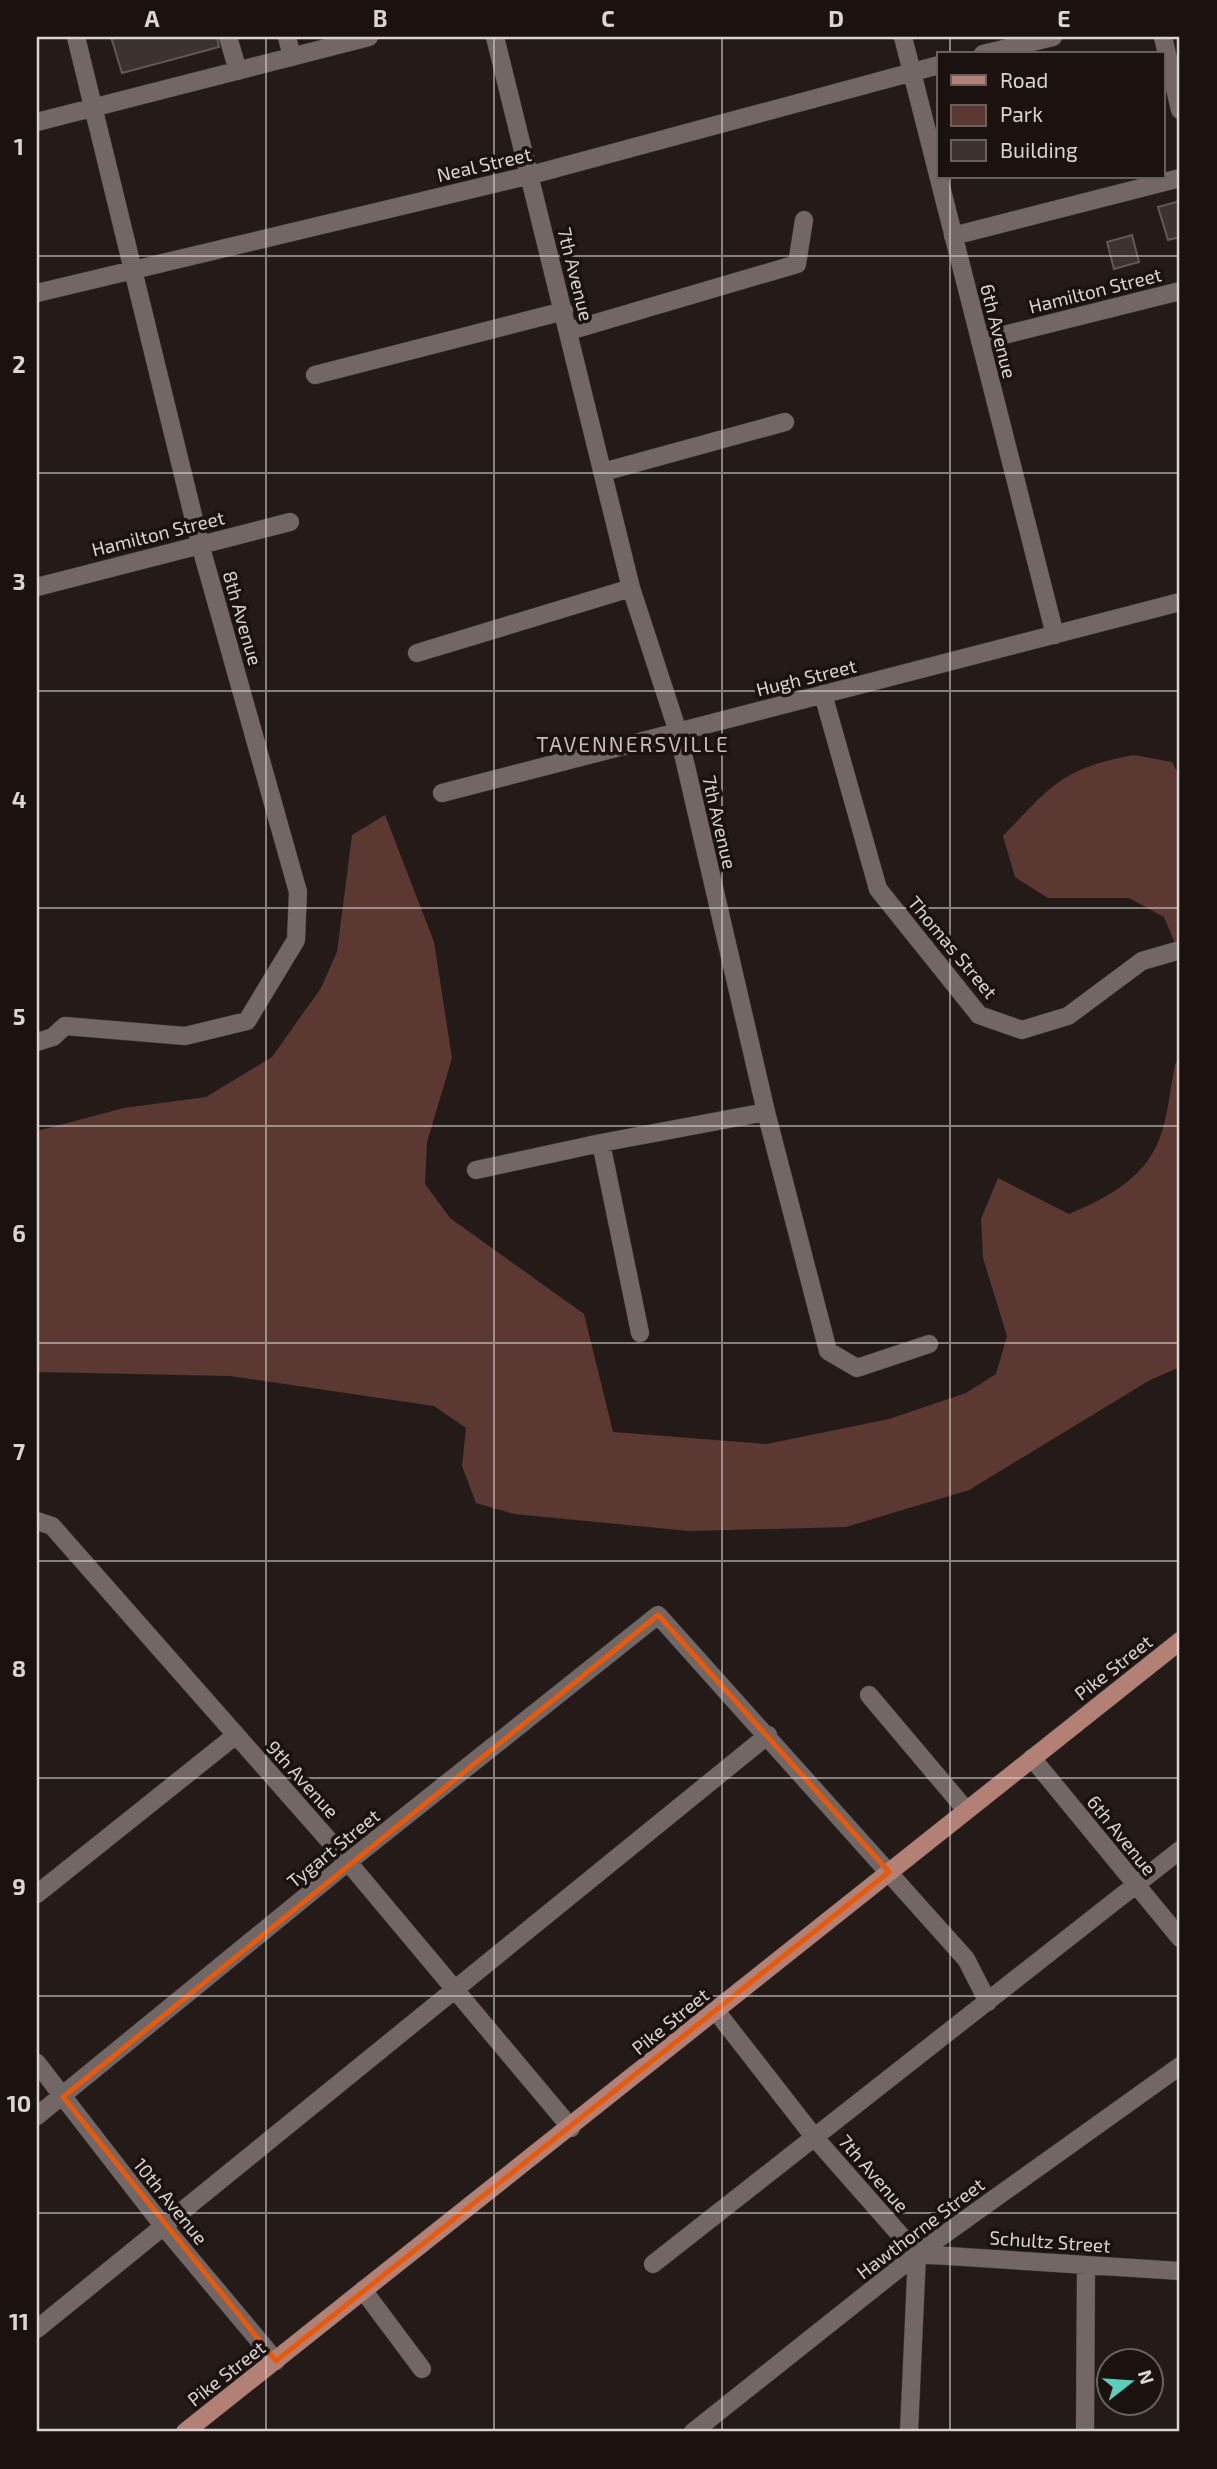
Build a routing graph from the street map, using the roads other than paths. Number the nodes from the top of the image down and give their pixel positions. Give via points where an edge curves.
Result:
1 (76, 37) edge
2 (228, 37) edge
3 (287, 37) edge
4 (369, 37) edge
5 (495, 37) edge
6 (903, 37) edge
7 (1053, 37) edge
8 (1163, 37) edge
9 (341, 40) edge
10 (991, 52) edge
11 (292, 57) junction
12 (937, 66) edge
13 (238, 71) junction
14 (912, 72) junction
15 (93, 107) junction
16 (1180, 110) edge
17 (37, 122) edge
18 (937, 172) edge
19 (531, 175) junction
20 (938, 178) edge
21 (1180, 178) edge
22 (804, 220) dead end
23 (953, 236) junction
24 (132, 269) junction
25 (1180, 291) edge
26 (37, 293) edge
27 (564, 311) junction
28 (569, 331) junction
29 (980, 341) junction
30 (315, 375) dead end
31 (785, 422) dead end
32 (603, 472) junction
33 (290, 522) dead end
34 (200, 544) junction
35 (37, 587) edge
36 (631, 588) junction
37 (1180, 602) edge
38 (1055, 635) junction
39 (417, 653) dead end
40 (824, 694) junction
41 (678, 732) junction
42 (442, 793) dead end
43 (1180, 950) edge
44 (37, 1042) edge
45 (766, 1112) junction
46 (601, 1143) junction
47 (477, 1170) dead end
48 (640, 1333) dead end
49 (929, 1344) dead end
50 (44, 1524) edge
51 (1180, 1641) edge
52 (869, 1695) dead end
53 (236, 1735) junction
54 (768, 1735) junction
55 (1032, 1758) junction
56 (966, 1810) junction
57 (1180, 1850) edge
58 (348, 1862) junction
59 (889, 1872) junction
60 (1136, 1884) junction
61 (37, 1894) edge
62 (1180, 1938) edge
63 (452, 1989) junction
64 (988, 2002) junction
65 (716, 2011) junction
66 (37, 2063) edge
67 (1180, 2067) edge
68 (63, 2097) junction
69 (37, 2116) edge
70 (571, 2128) junction
71 (815, 2138) junction
72 (164, 2227) junction
73 (917, 2254) junction
74 (653, 2264) dead end
75 (1086, 2265) junction
76 (1180, 2271) edge
77 (363, 2290) junction
78 (37, 2329) edge
79 (276, 2361) junction
80 (422, 2369) dead end
81 (184, 2432) edge
82 (693, 2432) edge
83 (909, 2432) edge
84 (1085, 2432) edge

1 - 15 street, 8th Avenue
2 - 13 street
3 - 11 street
4 - 9 street
5 - 19 street, 7th Avenue
6 - 14 street, 6th Avenue
7 - 10 street
8 - 16 street
9 - 11 street
11 - 13 street
12 - 14 street, Neal Street
13 - 15 street
14 - 18 street, 6th Avenue
14 - 19 street, Neal Street
15 - 17 street
15 - 24 street, 8th Avenue
19 - 24 street, Neal Street
19 - 27 street, 7th Avenue
20 - 23 street, 6th Avenue
21 - 23 street
22 - 28 street via 797,264
23 - 29 street, 6th Avenue
24 - 26 street, Neal Street
24 - 34 street, 8th Avenue
25 - 29 street, Hamilton Street
27 - 28 street, 7th Avenue
27 - 30 street
28 - 32 street, 7th Avenue
29 - 38 street, 6th Avenue
31 - 32 street
32 - 36 street, 7th Avenue
33 - 34 street, Hamilton Street
34 - 35 street, Hamilton Street
34 - 44 street, 8th Avenue via 298,892 296,940 247,1021 185,1036 65,1026 53,1037
36 - 39 street
36 - 41 street, 7th Avenue
37 - 38 street, Hugh Street
38 - 40 street, Hugh Street
40 - 41 street, Hugh Street
40 - 43 street, Thomas Street via 878,889 979,1015 1022,1030 1068,1016 1142,961
41 - 42 street, Hugh Street
41 - 45 street, 7th Avenue
45 - 46 street
45 - 49 street, 7th Avenue via 828,1351 857,1368
46 - 47 street
46 - 48 street
50 - 53 street, 9th Avenue
51 - 55 main road, Pike Street
52 - 56 street
53 - 58 street, 9th Avenue
53 - 61 street
54 - 58 street, Tygart Street via 658,1615
54 - 59 street
54 - 63 street
55 - 56 main road, Pike Street
55 - 60 street, 6th Avenue
56 - 59 main road, Pike Street
57 - 60 street
58 - 63 street, 9th Avenue
58 - 68 street, Tygart Street
59 - 64 street via 966,1959
59 - 65 main road, Pike Street
60 - 62 street, 6th Avenue
60 - 64 street
63 - 70 street, 9th Avenue
63 - 72 street
64 - 71 street
65 - 70 main road, Pike Street
65 - 71 street, 7th Avenue
66 - 68 street, 10th Avenue
67 - 73 street, Hawthorne Street
68 - 69 street, Tygart Street
68 - 72 street, 10th Avenue
70 - 77 main road, Pike Street
71 - 73 street, 7th Avenue
71 - 74 street
72 - 78 street
72 - 79 street, 10th Avenue
73 - 75 street, Schultz Street
73 - 82 street, Hawthorne Street
73 - 83 street
75 - 76 street, Schultz Street
75 - 84 street
77 - 79 main road, Pike Street
77 - 80 street
79 - 81 main road, Pike Street

